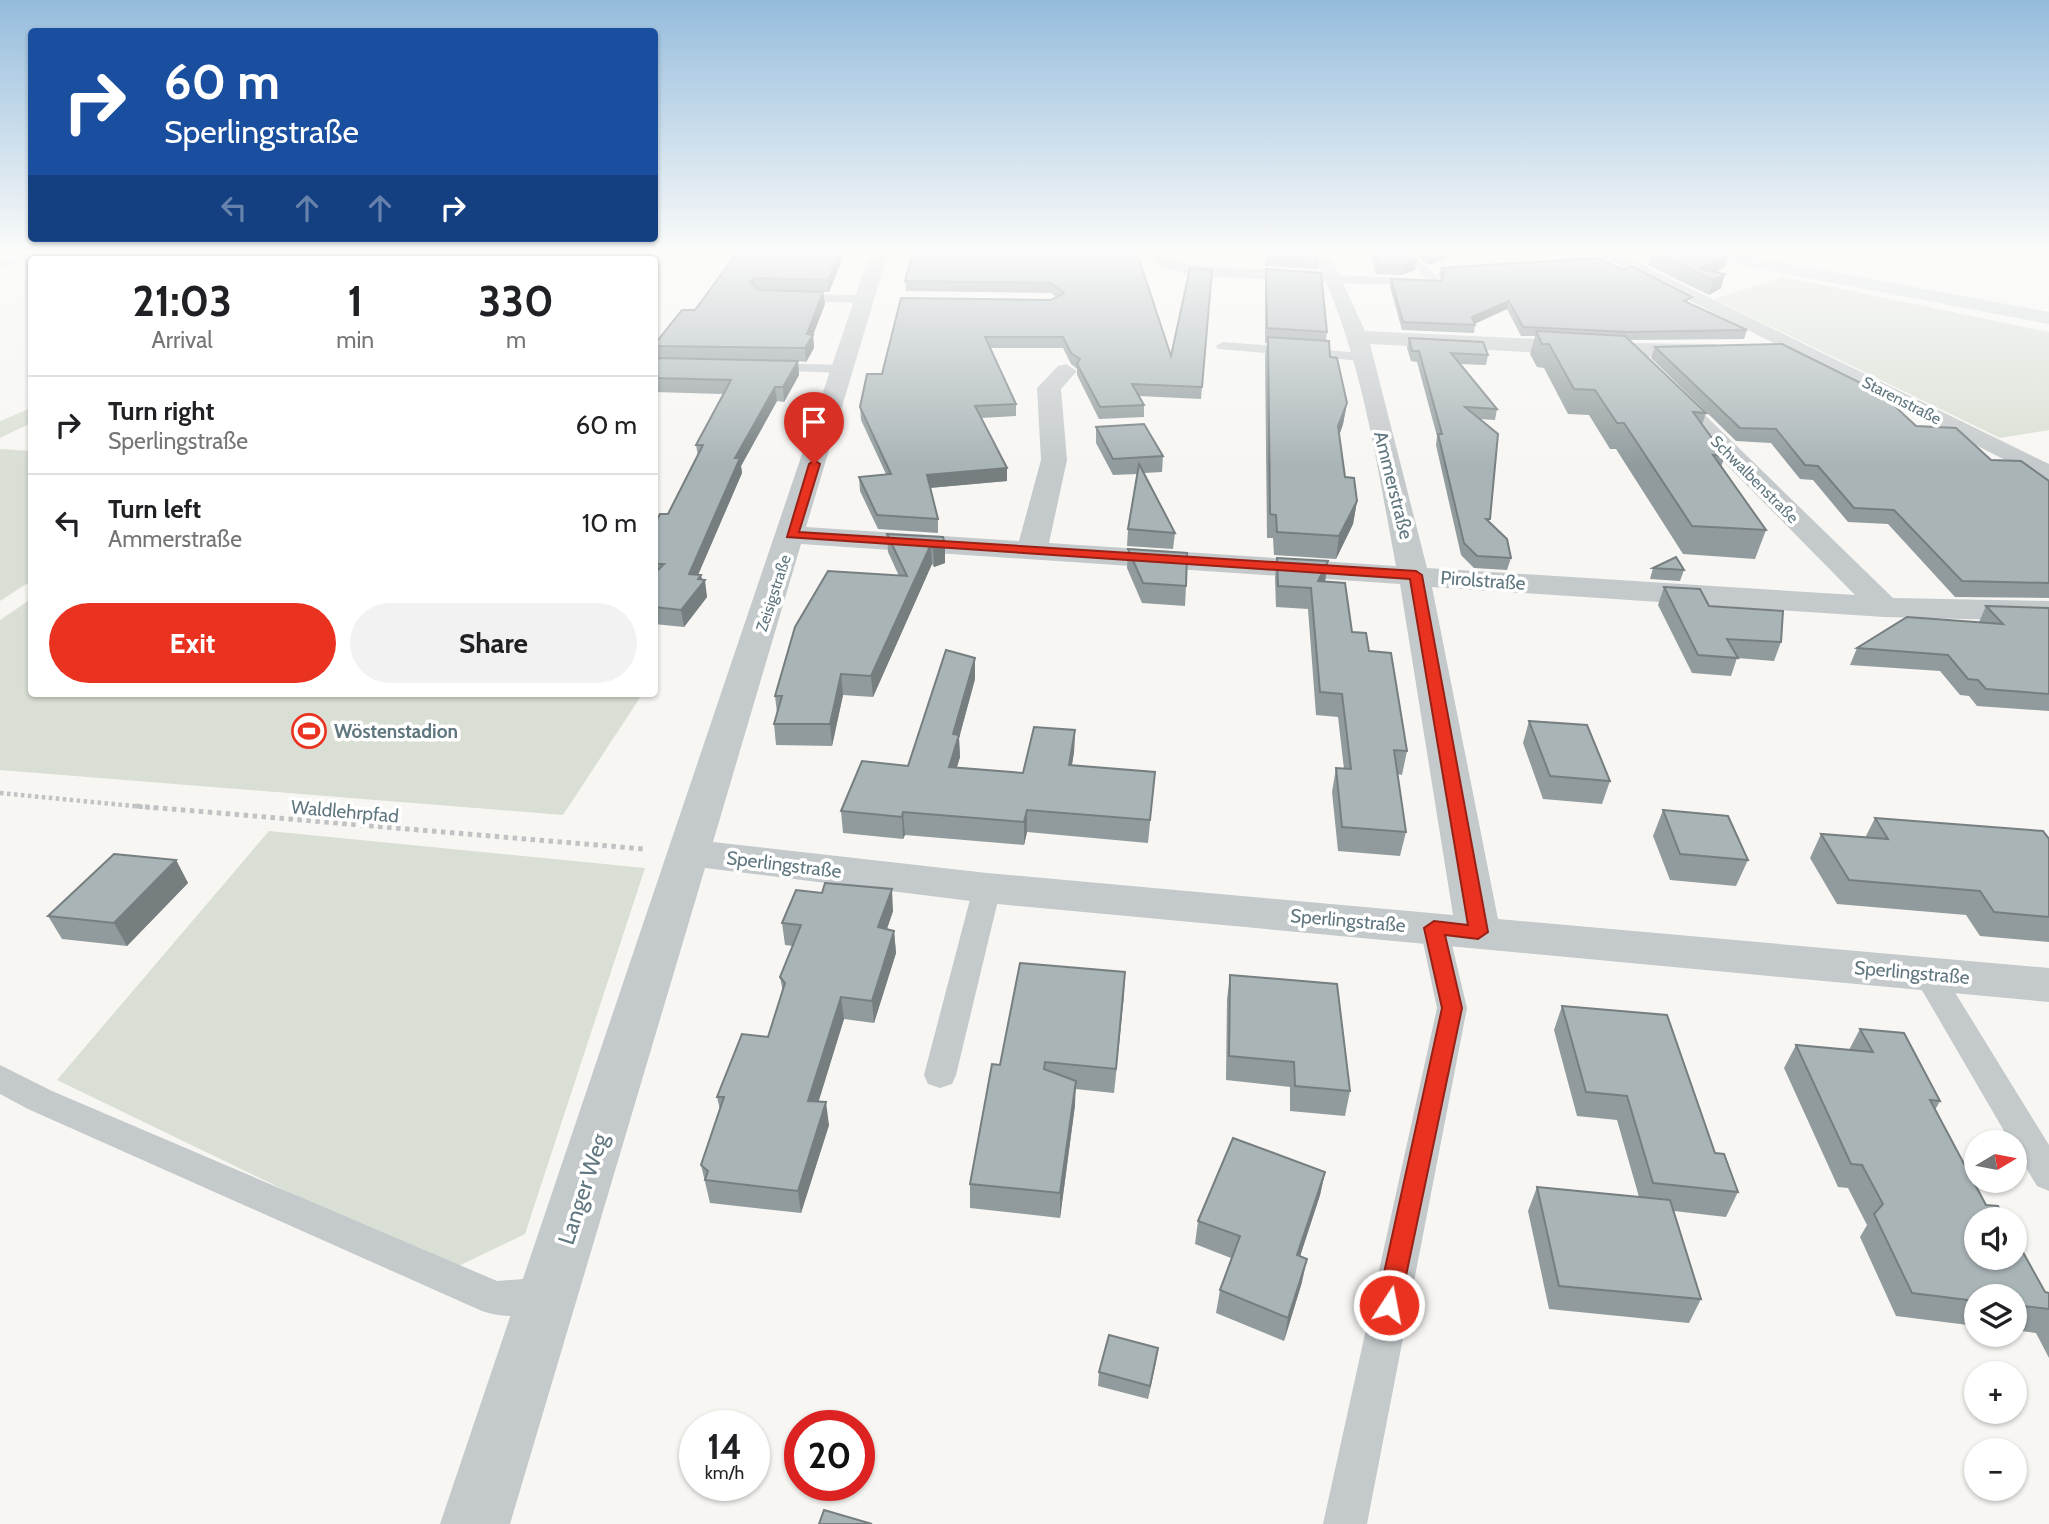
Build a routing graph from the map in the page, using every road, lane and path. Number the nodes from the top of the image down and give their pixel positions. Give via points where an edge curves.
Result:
1 (865, 324) edge
2 (1352, 324) edge
3 (1748, 324) edge
4 (1223, 346) dead end
5 (1361, 347) junction
6 (1794, 347) junction
7 (1626, 350) junction
8 (749, 367) edge
9 (844, 369) junction
10 (1066, 371) dead end
11 (2049, 474) edge
12 (792, 535) junction
13 (1032, 550) junction
14 (1416, 575) junction
15 (1884, 607) junction
16 (2049, 611) edge
17 (0, 793) edge
18 (689, 853) junction
19 (987, 888) junction
20 (1434, 928) junction
21 (1478, 932) junction
22 (1927, 973) junction
23 (2049, 985) edge
24 (940, 1075) dead end
25 (0, 1078) edge
26 (2049, 1176) edge
27 (549, 1296) junction
28 (475, 1524) edge
29 (1345, 1524) edge

1 - 9 street, Zeisigstraße
2 - 5 street, Ammerstraße
3 - 6 street, Starenstraße
4 - 5 lane
5 - 7 street
5 - 14 street, Ammerstraße
6 - 7 street
6 - 11 street, Starenstraße
7 - 15 street, Schwalbenstraße
8 - 9 lane
9 - 12 street, Zeisigstraße
10 - 13 street via 1049,388 1054,460
12 - 13 street, Pirolstraße
12 - 18 street, Zeisigstraße
13 - 14 street, Pirolstraße
14 - 15 street, Pirolstraße
14 - 21 street, Ammerstraße
15 - 16 street, Pirolstraße
17 - 18 path, Waldlehrpfad
18 - 19 street, Sperlingstraße
18 - 27 street, Langer Weg
19 - 20 street, Sperlingstraße
19 - 24 lane
20 - 21 street, Sperlingstraße
20 - 29 lane via 1452,1008
21 - 22 street, Sperlingstraße
22 - 23 street, Sperlingstraße
22 - 26 lane
25 - 27 lane via 40,1100 496,1299
27 - 28 street, Langer Weg

